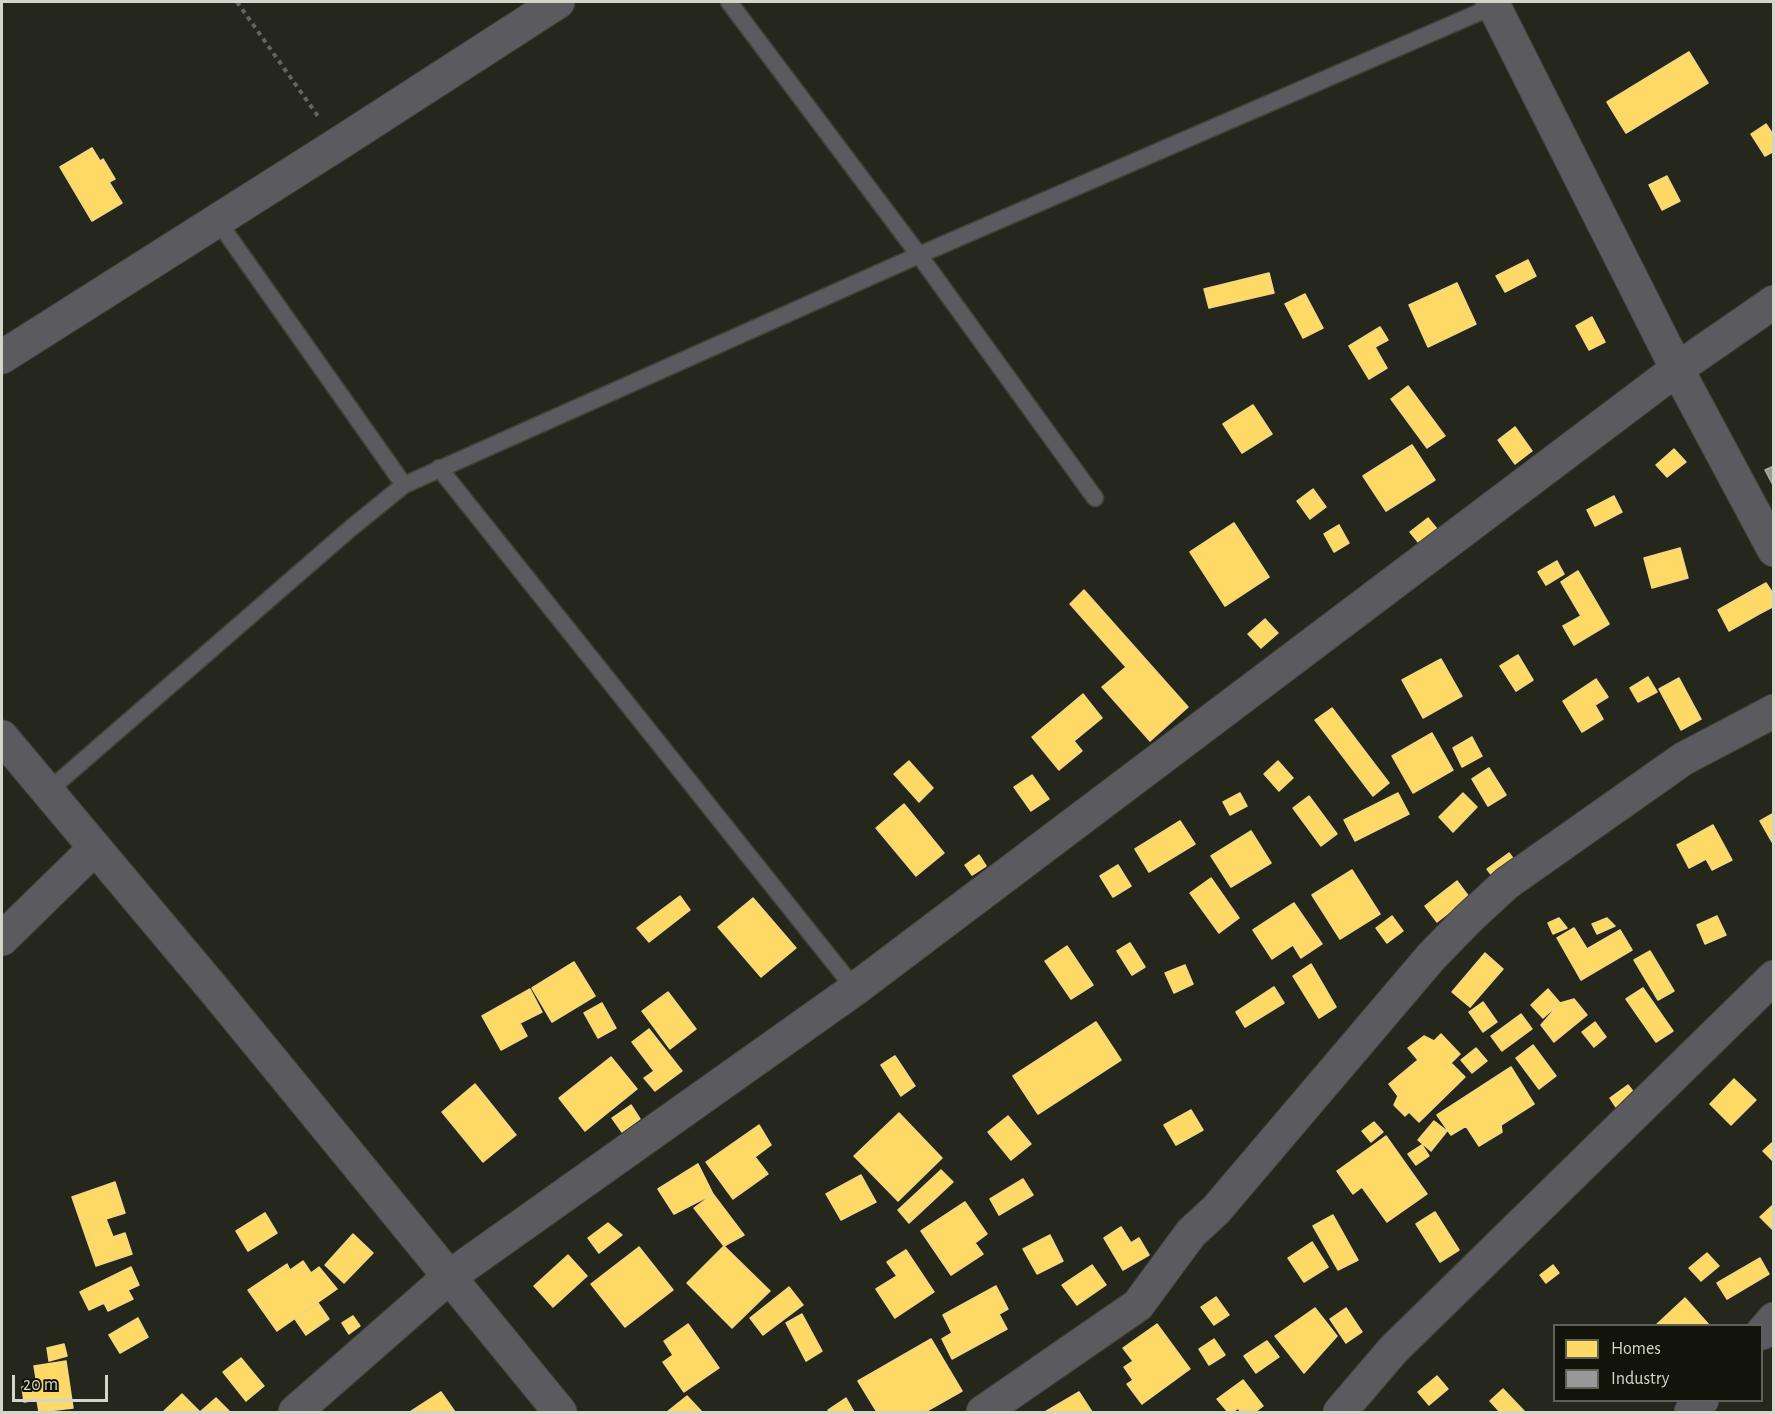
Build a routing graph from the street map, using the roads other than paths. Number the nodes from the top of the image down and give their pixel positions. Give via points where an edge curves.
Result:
1 (558, 2) edge
2 (729, 2) edge
3 (1493, 4) edge
4 (217, 220) junction
5 (919, 255) junction
6 (1773, 302) edge
7 (2, 357) edge
8 (1677, 369) junction
9 (440, 468) junction
10 (404, 485) junction
11 (1095, 498) dead end
12 (1773, 550) edge
13 (1773, 711) edge
14 (2, 737) edge
15 (47, 792) junction
16 (95, 848) junction
17 (2, 939) edge
18 (1773, 977) edge
19 (855, 989) junction
20 (449, 1277) junction
21 (1773, 1319) edge
22 (1763, 1331) edge
23 (295, 1413) edge
24 (560, 1413) edge
25 (983, 1413) edge
26 (1340, 1413) edge

1 - 4 street
2 - 5 lane
3 - 5 lane
3 - 8 street
4 - 7 street
4 - 10 lane
5 - 9 lane
5 - 11 lane
6 - 8 street
8 - 12 street
8 - 19 street
9 - 10 lane
9 - 19 lane
10 - 15 lane
13 - 25 street via 1683,759 1507,883 1431,957 1216,1210 1191,1233 1138,1305
14 - 15 street
15 - 16 street
16 - 17 street
16 - 20 street
18 - 26 street via 1393,1350
19 - 20 street
20 - 23 street
20 - 24 street
21 - 22 street

